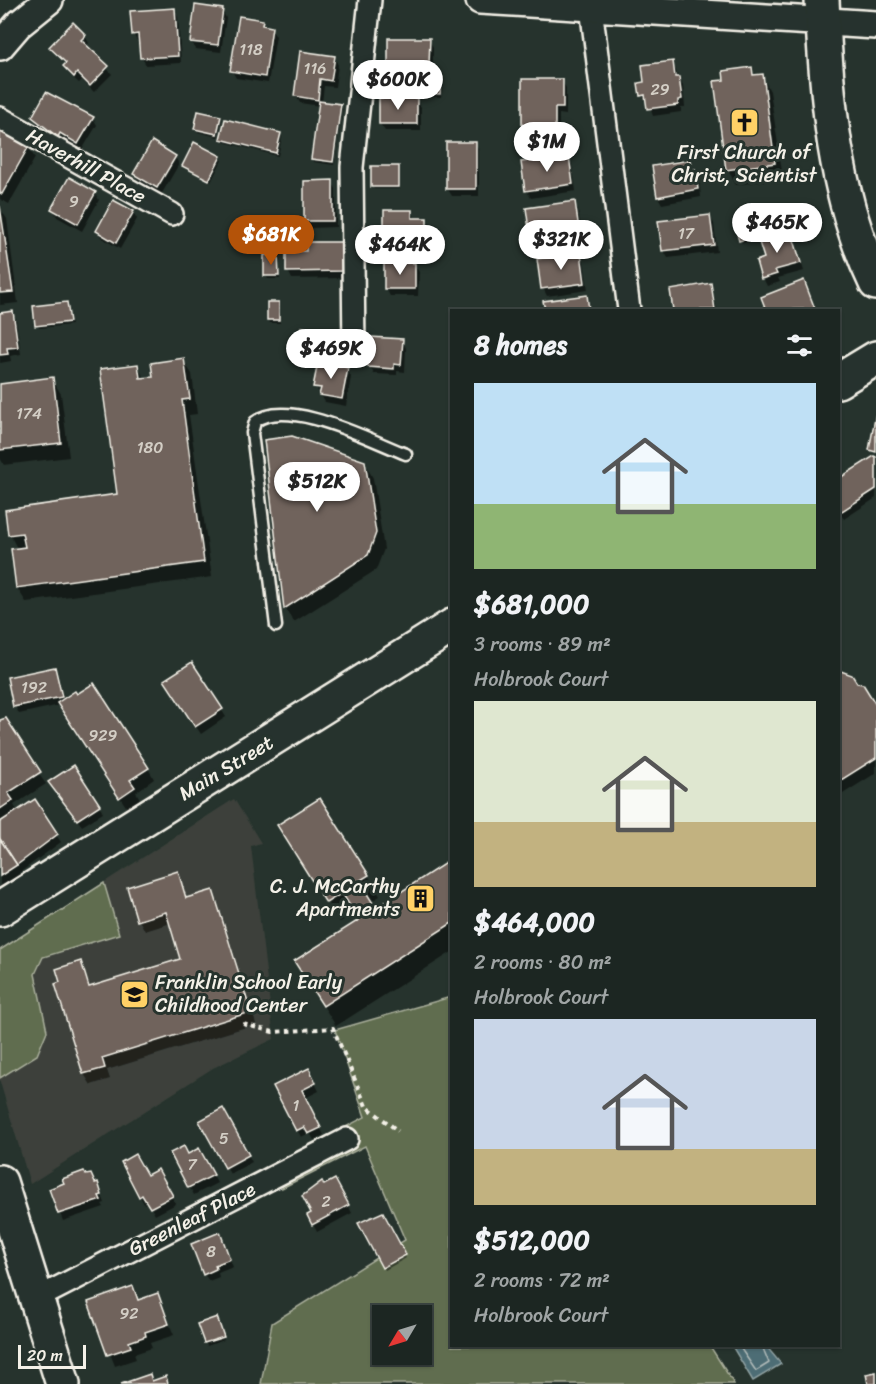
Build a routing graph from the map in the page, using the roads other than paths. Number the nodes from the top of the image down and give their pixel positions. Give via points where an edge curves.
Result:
1 (49, 0) edge
2 (370, 0) edge
3 (480, 0) edge
4 (532, 2) edge
5 (591, 8) junction
6 (823, 11) edge
7 (876, 25) edge
8 (0, 46) edge
9 (0, 118) edge
10 (172, 214) dead end
11 (876, 283) edge
12 (629, 309) edge
13 (354, 350) dead end
14 (876, 358) edge
15 (840, 380) edge
16 (406, 454) dead end
17 (276, 626) dead end
18 (450, 627) edge
19 (0, 909) edge
20 (347, 1139) dead end
21 (1, 1187) edge
22 (38, 1298) junction
23 (63, 1384) edge

1 - 8 street
2 - 13 street via 351,167
3 - 4 street
4 - 5 street
5 - 6 street
5 - 12 street
6 - 7 street
6 - 11 main road via 828,89 839,165
9 - 10 street, Haverhill Place
14 - 15 main road
16 - 17 lane via 305,416 282,413 255,422 251,430
18 - 19 main road, Main Street
20 - 22 street, Greenleaf Place
21 - 22 main road
22 - 23 main road

